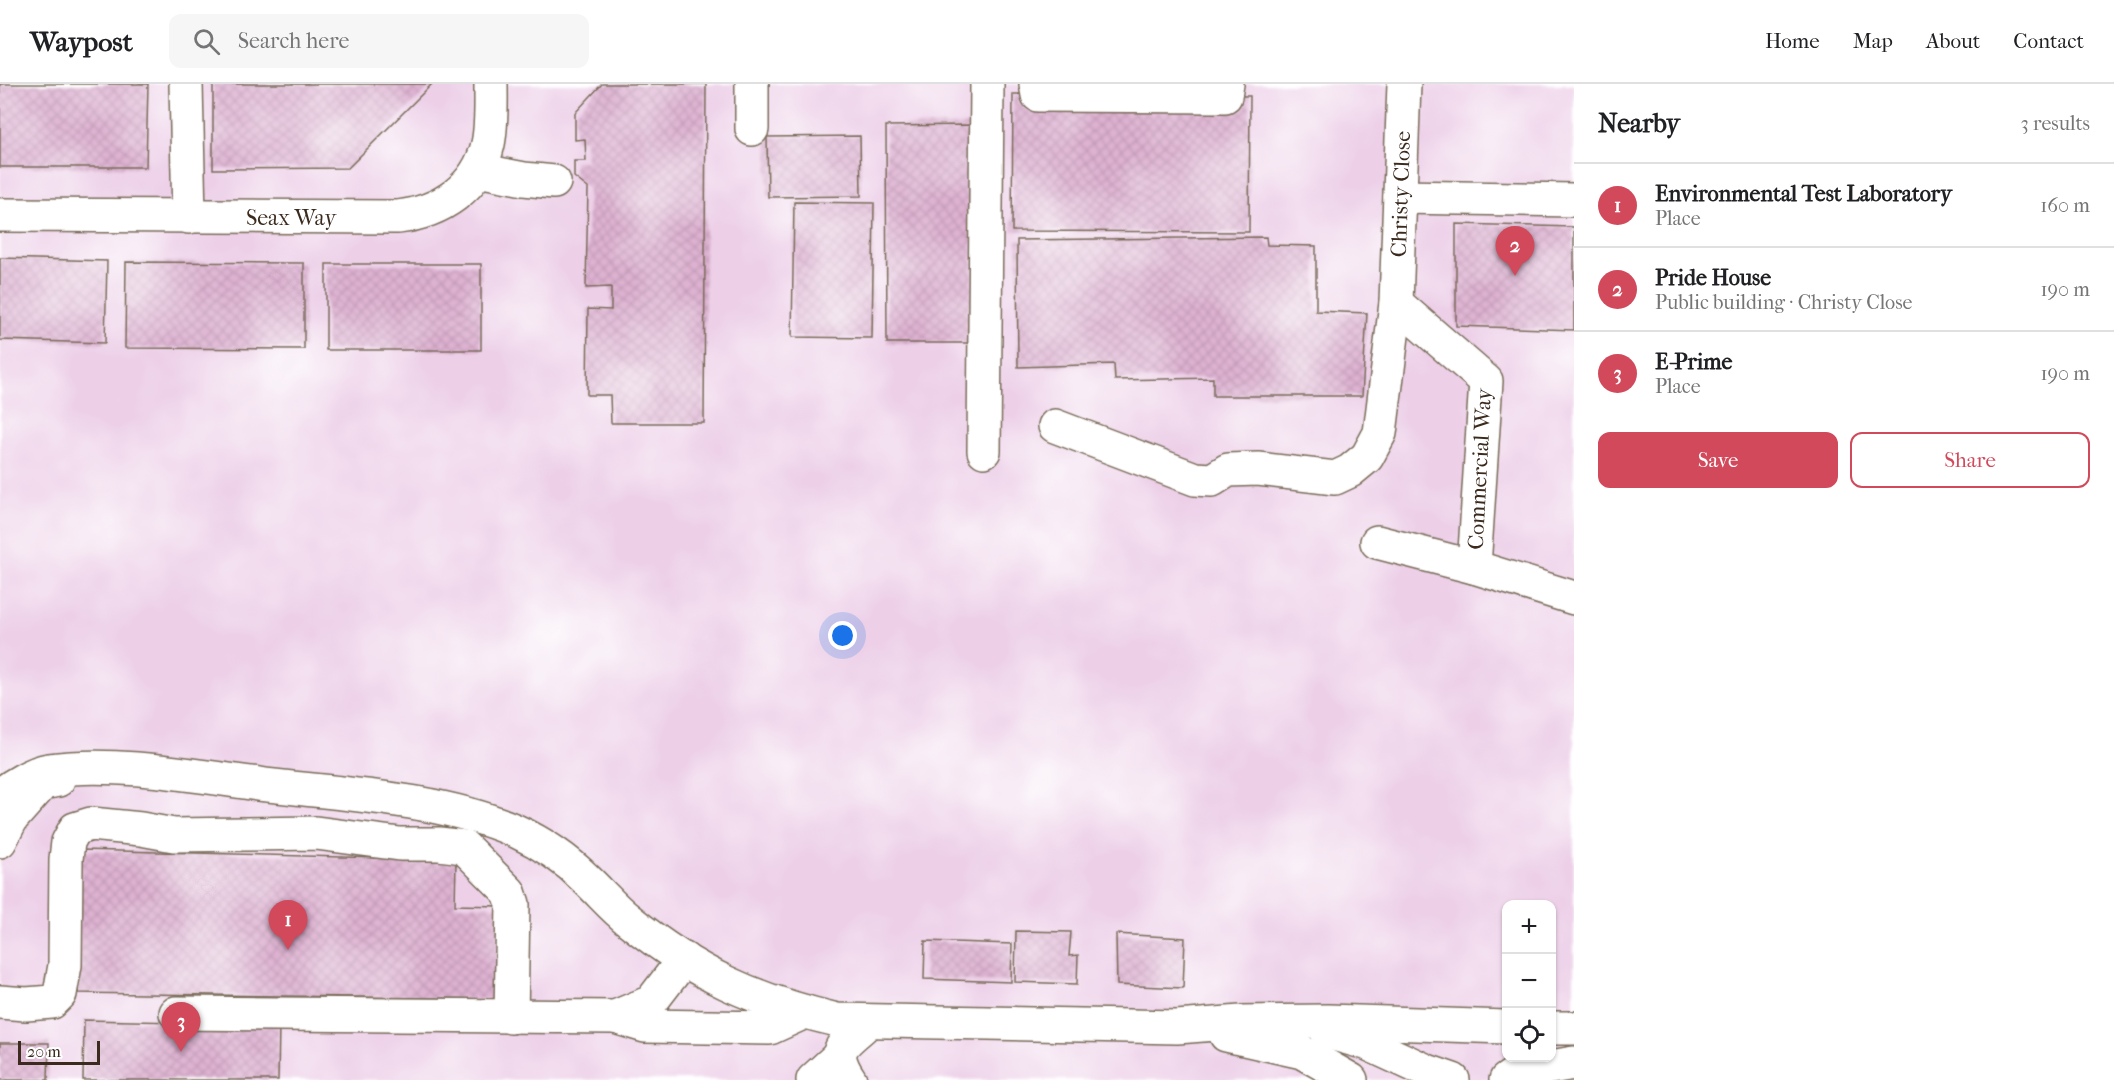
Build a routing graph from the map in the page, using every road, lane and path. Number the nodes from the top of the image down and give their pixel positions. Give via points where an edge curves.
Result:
1 (186, 84) edge
2 (491, 84) edge
3 (752, 84) edge
4 (987, 84) edge
5 (1036, 84) edge
6 (1227, 84) edge
7 (1404, 84) edge
8 (752, 129) dead end
9 (478, 170) junction
10 (554, 182) dead end
11 (1400, 197) junction
12 (1574, 200) edge
13 (0, 215) edge
14 (189, 217) junction
15 (1396, 303) junction
16 (1056, 426) dead end
17 (984, 452) dead end
18 (1377, 542) dead end
19 (1474, 567) junction
20 (1574, 598) edge
21 (109, 767) junction
22 (0, 795) edge
23 (0, 841) edge
24 (684, 959) junction
25 (0, 1002) edge
26 (805, 1012) junction
27 (176, 1013) dead end
28 (511, 1017) junction
29 (615, 1017) junction
30 (869, 1021) junction
31 (1288, 1021) junction
32 (1177, 1027) junction
33 (1502, 1027) edge
34 (1556, 1028) edge
35 (1574, 1028) edge
36 (1574, 1062) edge
37 (844, 1068) edge
38 (813, 1080) edge
39 (1351, 1080) edge
40 (1453, 1080) edge
41 (1506, 1080) edge

1 - 14 street
2 - 9 street, Seax Way via 488,144
3 - 8 street
4 - 17 street
5 - 6 street via 1038,95 1190,96 1226,96
7 - 11 street, Christy Close
9 - 10 street
9 - 14 street, Seax Way via 457,195 413,215
11 - 12 street
11 - 15 street, Christy Close
13 - 14 street, Seax Way
15 - 16 street, Christy Close via 1380,433 1366,457 1335,478 1258,469 1228,470 1212,480 1195,479
15 - 19 street, Commercial Way via 1486,381
18 - 19 street
19 - 20 street
21 - 22 street via 45,770
21 - 23 street via 43,783 12,818
21 - 24 street via 420,804 471,815 516,831 554,852 628,920
24 - 26 street via 709,976 752,995
24 - 29 street via 651,1002
25 - 28 street via 52,1002 60,994 65,965 68,842 75,828 91,825 174,835 315,832 400,844 464,847 508,892 513,904
26 - 29 street via 770,1028 645,1026
26 - 30 street via 837,1020
27 - 28 street
28 - 29 street
30 - 32 street
30 - 37 street via 841,1048
31 - 32 street
31 - 33 street
31 - 40 street via 1366,1043
32 - 39 street via 1302,1052
34 - 35 street
36 - 41 street via 1516,1074
37 - 38 street

